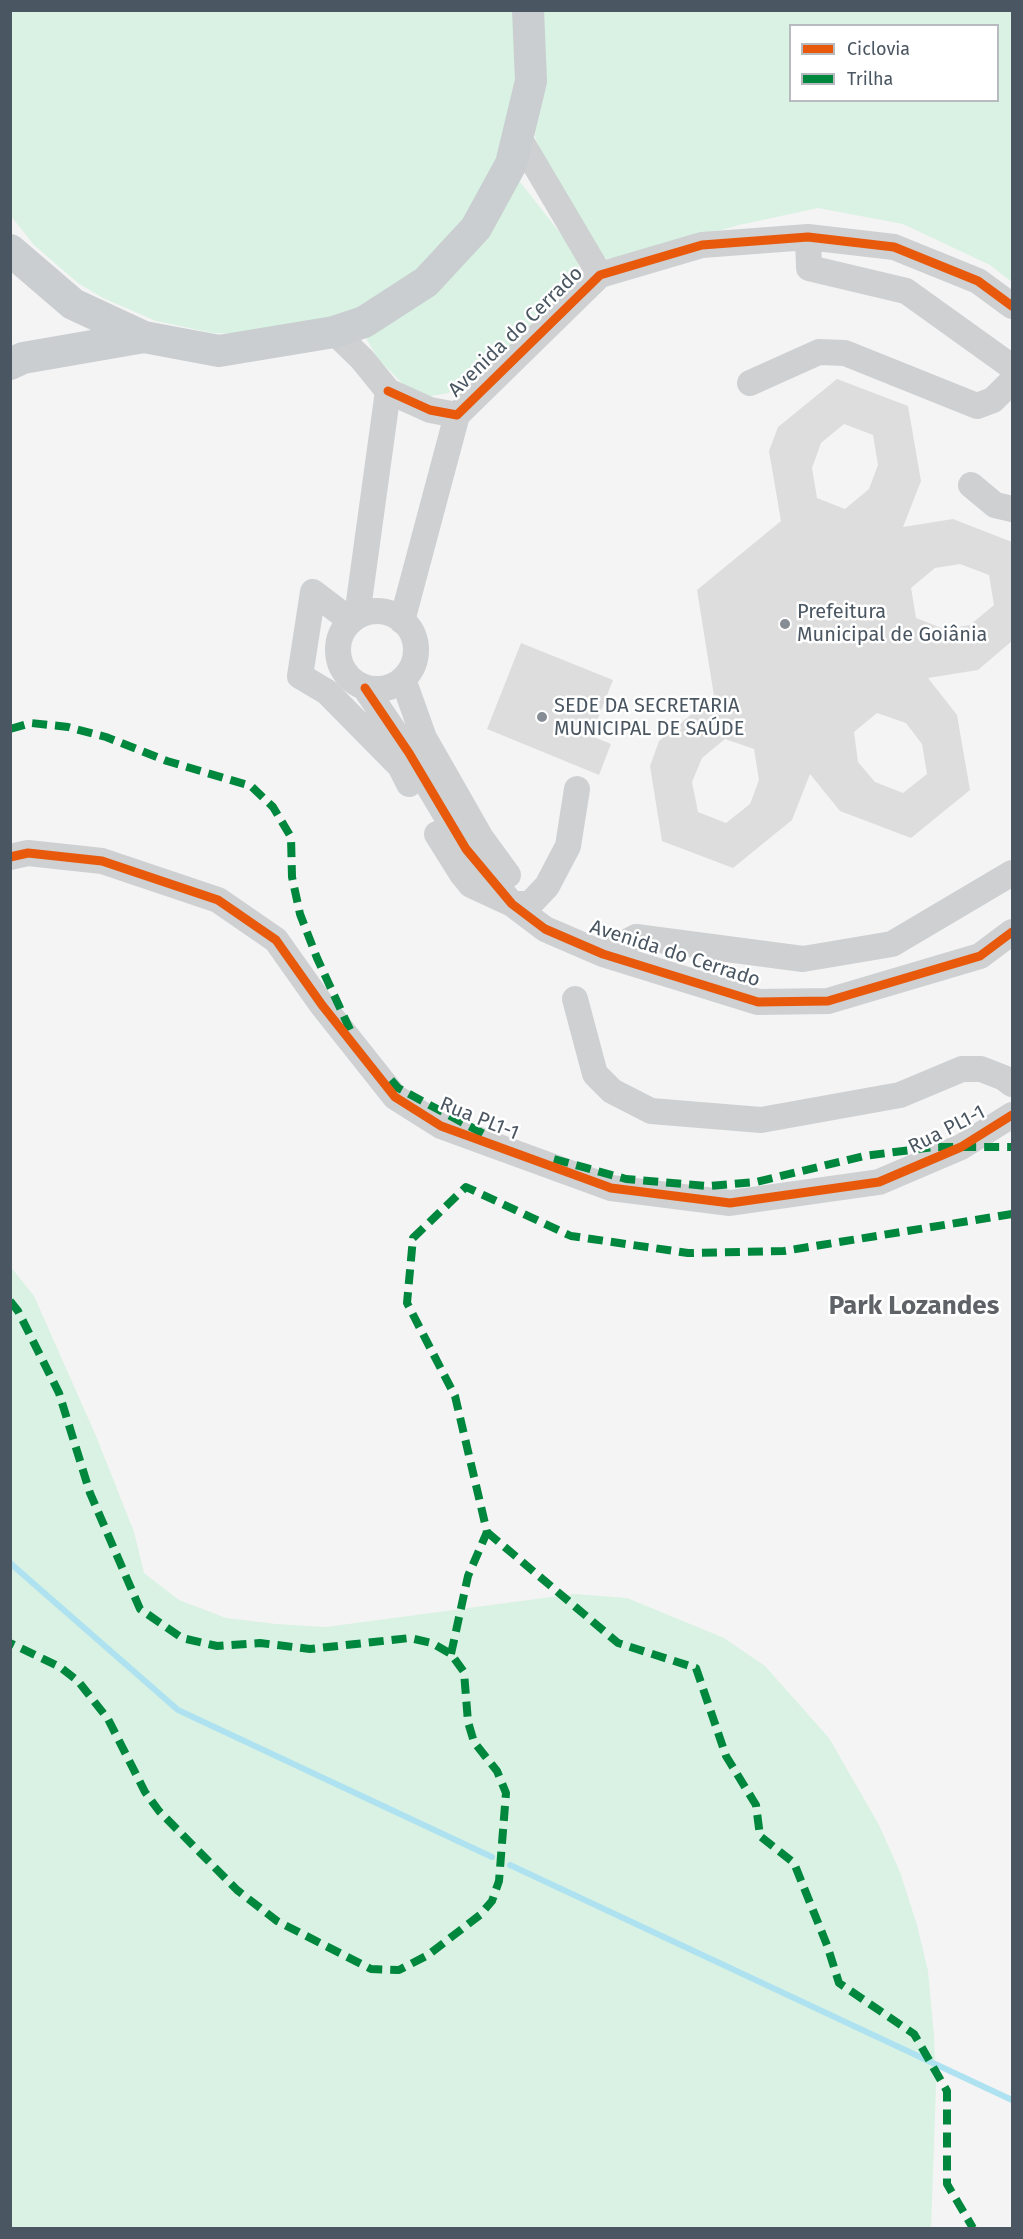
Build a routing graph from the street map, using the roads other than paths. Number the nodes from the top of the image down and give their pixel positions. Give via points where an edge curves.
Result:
1 (528, 10) edge
2 (518, 136) junction
3 (808, 237) junction
4 (10, 250) edge
5 (600, 275) junction
6 (1012, 306) edge
7 (334, 332) junction
8 (144, 337) junction
9 (10, 364) edge
10 (1012, 367) edge
11 (1012, 381) edge
12 (750, 383) dead end
13 (388, 392) junction
14 (457, 415) junction
15 (971, 485) dead end
16 (1012, 509) edge
17 (354, 618) junction
18 (402, 621) junction
19 (403, 679) junction
20 (365, 688) junction
21 (411, 753) junction
22 (577, 789) dead end
23 (10, 857) edge
24 (1012, 873) edge
25 (521, 904) junction
26 (1012, 932) edge
27 (603, 954) junction
28 (575, 999) dead end
29 (1012, 1084) edge
30 (1012, 1115) edge

1 - 2 main road via 531,81
2 - 5 street, Avenida do Cerrado
2 - 7 main road via 511,164 476,228 426,282 364,322
3 - 5 street, Avenida do Cerrado via 702,245
3 - 6 street, Avenida do Cerrado via 894,247 978,281
3 - 10 street via 809,268 906,291
4 - 8 main road via 73,304
5 - 14 street, Avenida do Cerrado
7 - 8 main road via 219,351
7 - 13 street, Avenida do Cerrado
8 - 9 main road via 23,358
11 - 12 street via 993,400 977,406 845,354 819,352
13 - 14 street, Avenida do Cerrado via 430,410
13 - 17 street
14 - 18 street, Avenida do Cerrado
15 - 16 street via 995,505
17 - 18 street via 380,611
17 - 20 street via 340,638 338,658 353,682
17 - 21 street via 313,592 300,676
18 - 19 street via 410,630 416,656
19 - 20 street via 379,690
19 - 21 street, Avenida do Cerrado
20 - 21 street, Avenida do Cerrado
21 - 25 street, Avenida do Cerrado via 466,849
22 - 25 street via 568,846 547,886
23 - 30 street, Rua PL1-1 via 28,853 102,861 218,900 276,940 395,1097 441,1126 611,1188 730,1203 879,1182 961,1147
24 - 27 street, Avenida do Cerrado via 892,944 803,959 636,937
25 - 27 street, Avenida do Cerrado via 545,929
26 - 27 street, Avenida do Cerrado via 980,956 828,1001 758,1002
28 - 29 street via 595,1074 612,1091 651,1111 761,1120 900,1095 962,1069 981,1069

